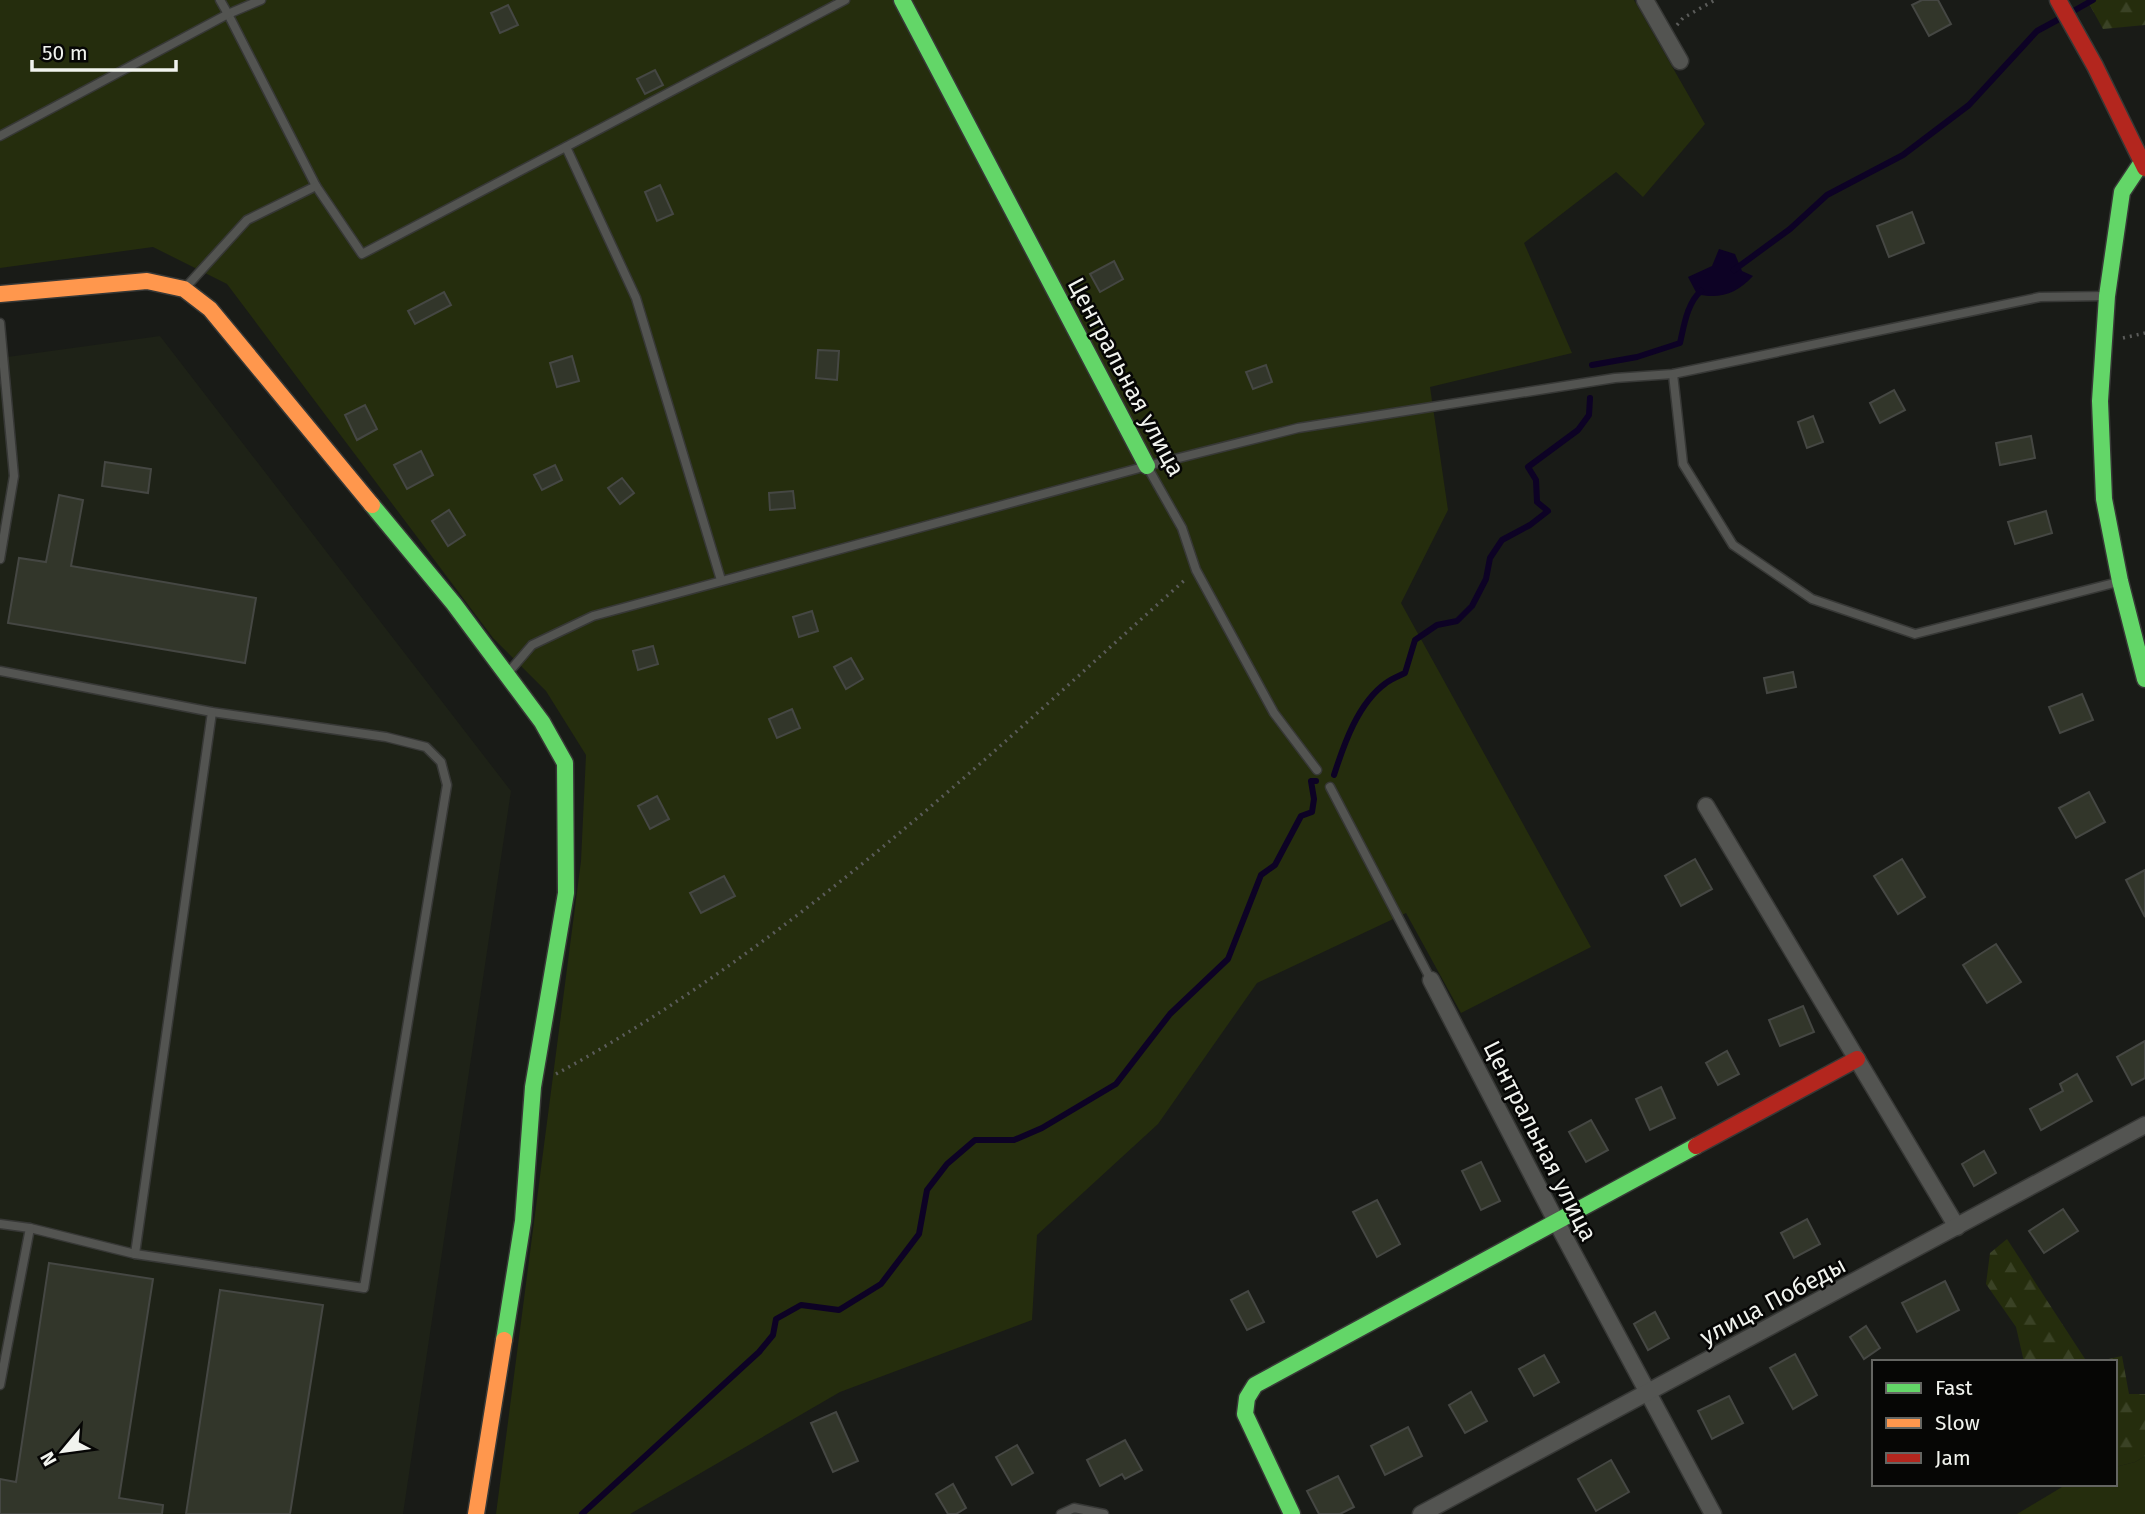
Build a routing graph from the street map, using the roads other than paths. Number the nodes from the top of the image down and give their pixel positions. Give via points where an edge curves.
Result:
1 (220, 0) edge
2 (261, 0) edge
3 (845, 0) edge
4 (902, 0) edge
5 (1645, 0) edge
6 (2058, 0) edge
7 (228, 14) junction
8 (1680, 61) dead end
9 (0, 136) edge
10 (566, 147) junction
11 (2144, 165) edge
12 (316, 186) junction
13 (184, 289) junction
14 (0, 295) edge
15 (2108, 296) junction
16 (0, 323) edge
17 (1673, 374) junction
18 (1147, 466) junction
19 (4, 511) edge
20 (0, 559) edge
21 (721, 580) junction
22 (2120, 581) junction
23 (0, 671) edge
24 (508, 673) junction
25 (2145, 679) edge
26 (212, 712) junction
27 (1317, 770) dead end
28 (1330, 787) dead end
29 (1706, 806) dead end
30 (1431, 980) joint
31 (1857, 1059) junction
32 (2145, 1125) edge
33 (1557, 1223) junction
34 (0, 1224) edge
35 (1957, 1227) junction
36 (30, 1228) junction
37 (135, 1254) junction
38 (0, 1385) edge
39 (1648, 1393) junction
40 (475, 1514) edge
41 (1061, 1514) edge
42 (1104, 1514) edge
43 (1292, 1514) edge
44 (1421, 1514) edge
45 (1713, 1514) edge

1 - 7 lane
2 - 7 lane
3 - 10 lane
4 - 18 street, Центральная улица
5 - 8 street
6 - 11 street
7 - 9 lane
7 - 12 lane
10 - 12 lane via 362,254
10 - 21 lane via 636,298
11 - 15 street via 2122,192
12 - 13 lane via 247,220
13 - 14 street via 147,281
13 - 24 street via 210,309
15 - 17 lane via 2040,297
15 - 22 street via 2100,401 2104,499
16 - 19 lane via 14,476
17 - 18 lane via 1615,378 1298,428
17 - 22 lane via 1683,464 1733,545 1812,599 1915,634
18 - 21 lane
18 - 27 lane, Центральная улица via 1182,528 1196,570 1274,713
19 - 20 lane
21 - 24 lane via 593,616 532,645
22 - 25 street
23 - 26 lane
24 - 40 street via 565,764 566,892 533,1087 523,1221
26 - 37 lane
26 - 37 lane via 426,747 441,762 447,785 364,1288
28 - 30 lane, Центральная улица
29 - 31 street
30 - 33 street, Центральная улица
31 - 33 street
31 - 35 street
32 - 35 street, улица Победы
33 - 39 street, Центральная улица
33 - 43 street via 1255,1385 1245,1414
34 - 36 lane
35 - 39 street, улица Победы
36 - 37 lane
36 - 38 lane
39 - 44 street, улица Победы
39 - 45 street, Центральная улица
41 - 42 lane via 1074,1508

